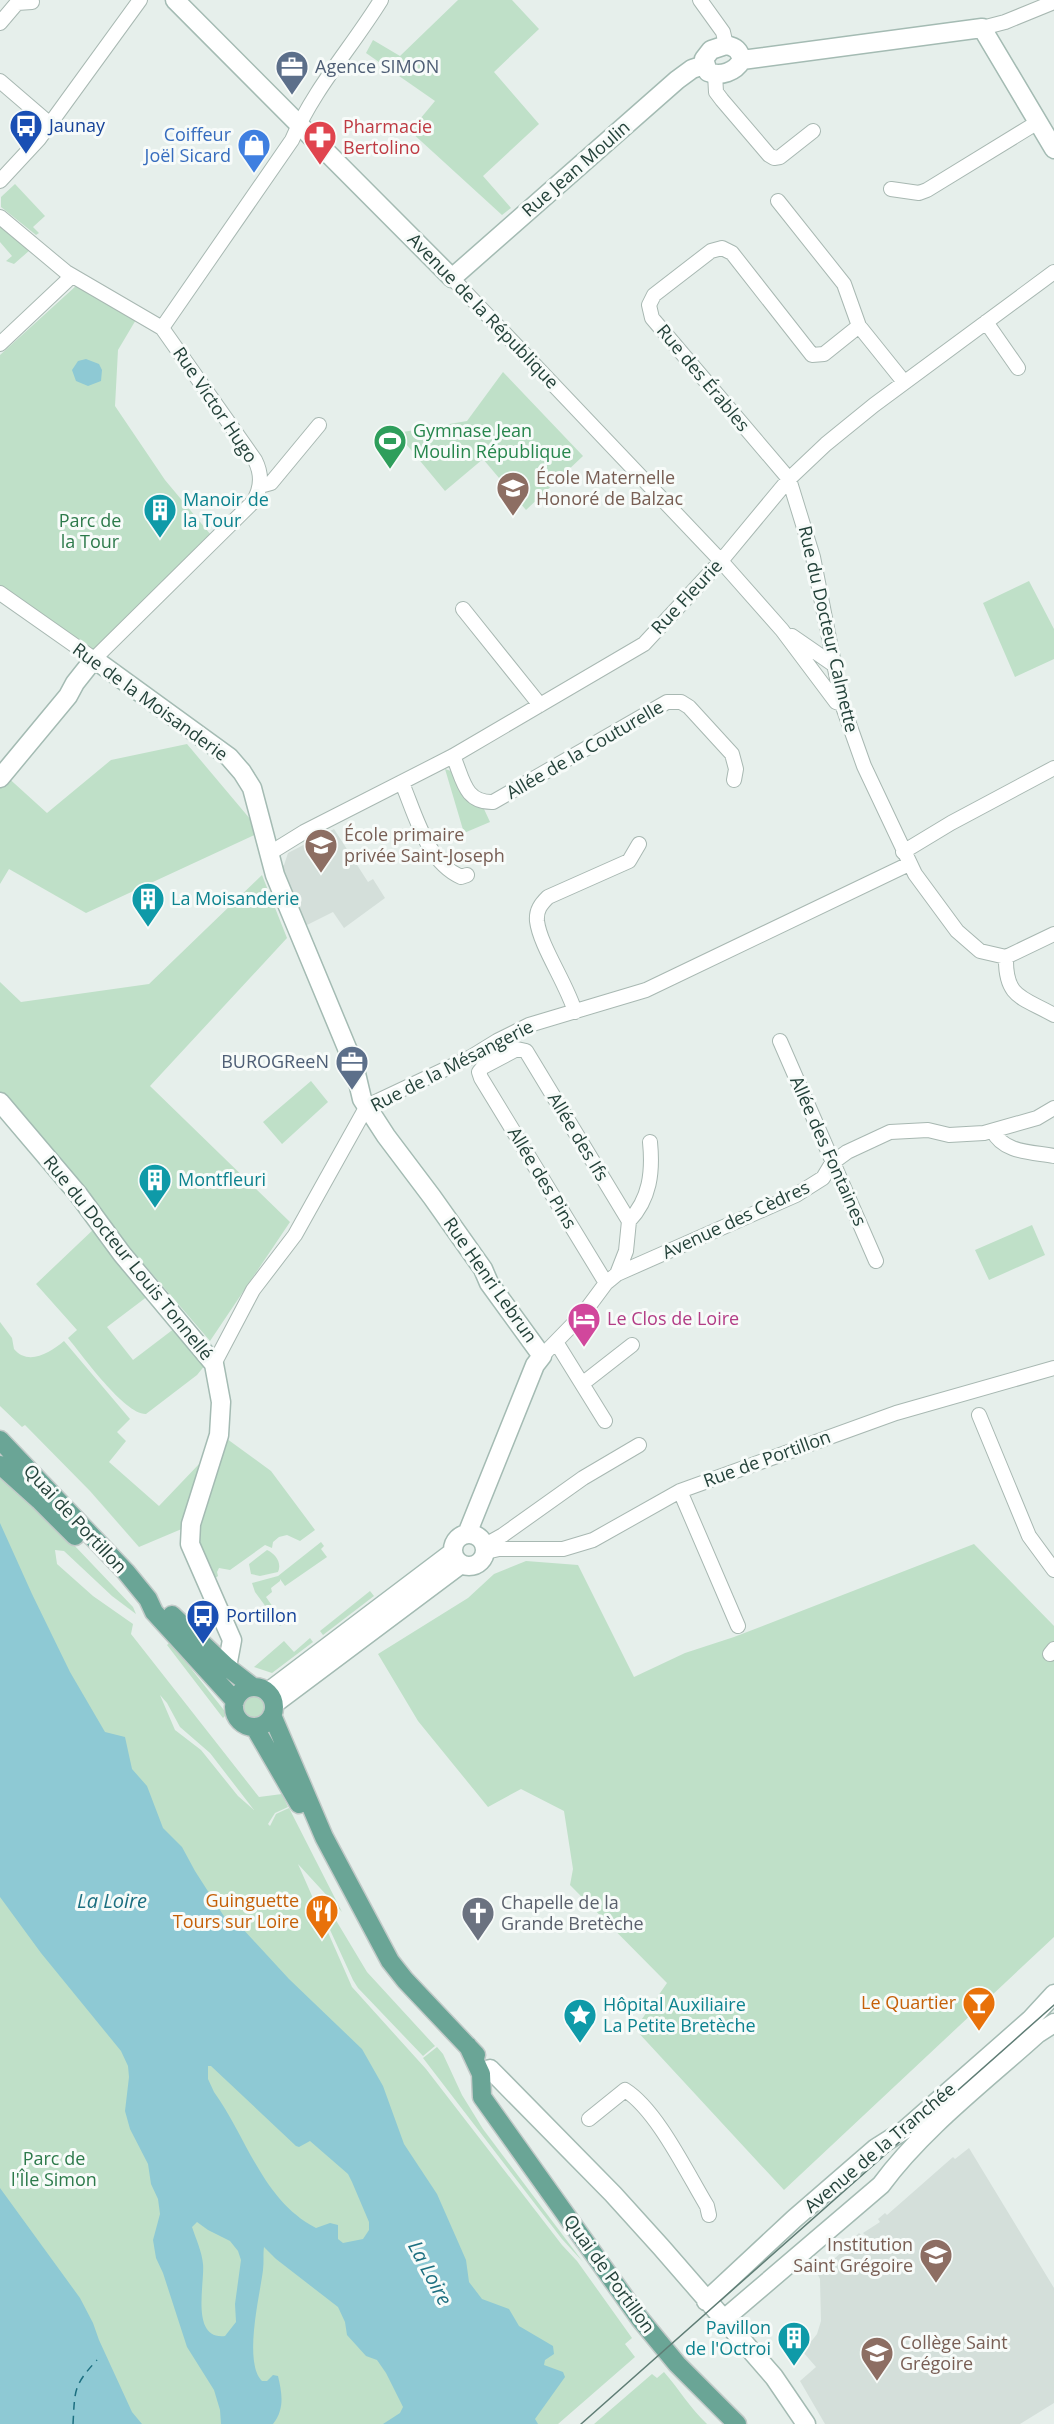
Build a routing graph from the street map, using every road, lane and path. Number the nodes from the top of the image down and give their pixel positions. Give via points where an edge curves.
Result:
1 (140, 0) edge
2 (175, 0) edge
3 (381, 0) edge
4 (700, 0) edge
5 (32, 2) dead end
6 (1054, 2) edge
7 (0, 23) edge
8 (982, 28) junction
9 (726, 45) junction
10 (742, 60) junction
11 (710, 70) junction
12 (0, 81) edge
13 (1038, 122) junction
14 (50, 124) junction
15 (298, 124) junction
16 (813, 131) dead end
17 (1054, 149) edge
18 (0, 181) edge
19 (891, 189) dead end
20 (778, 201) dead end
21 (0, 217) edge
22 (1054, 272) edge
23 (72, 276) junction
24 (452, 278) junction
25 (986, 322) junction
26 (859, 326) junction
27 (162, 328) junction
28 (0, 344) edge
29 (1018, 368) dead end
30 (904, 382) junction
31 (319, 425) dead end
32 (789, 479) junction
33 (260, 486) junction
34 (721, 561) junction
35 (0, 593) edge
36 (463, 609) dead end
37 (782, 630) junction
38 (94, 659) junction
39 (834, 665) junction
40 (842, 704) junction
41 (540, 705) junction
42 (453, 756) junction
43 (1054, 768) edge
44 (0, 778) edge
45 (734, 780) dead end
46 (402, 783) junction
47 (639, 844) dead end
48 (270, 853) junction
49 (906, 858) junction
50 (467, 875) dead end
51 (1054, 934) edge
52 (1006, 957) junction
53 (575, 1012) junction
54 (1054, 1015) edge
55 (780, 1041) dead end
56 (480, 1072) joint
57 (0, 1102) edge
58 (367, 1106) junction
59 (1054, 1108) edge
60 (993, 1131) junction
61 (650, 1142) dead end
62 (1054, 1156) edge
63 (832, 1163) junction
64 (629, 1221) junction
65 (876, 1261) dead end
66 (611, 1278) junction
67 (555, 1342) junction
68 (632, 1345) dead end
69 (542, 1356) junction
70 (214, 1364) junction
71 (1054, 1368) edge
72 (582, 1384) junction
73 (979, 1415) dead end
74 (605, 1421) dead end
75 (0, 1440) edge
76 (639, 1445) dead end
77 (0, 1466) edge
78 (680, 1491) junction
79 (467, 1534) junction
80 (485, 1548) junction
81 (457, 1558) junction
82 (1054, 1570) edge
83 (132, 1581) junction
84 (151, 1606) junction
85 (738, 1626) dead end
86 (227, 1666) junction
87 (267, 1700) junction
88 (235, 1701) junction
89 (255, 1728) junction
90 (324, 1837) junction
91 (1054, 1994) edge
92 (1054, 2023) edge
93 (468, 2046) junction
94 (490, 2069) junction
95 (494, 2112) junction
96 (589, 2119) dead end
97 (710, 2215) dead end
98 (706, 2301) junction
99 (723, 2320) junction
100 (737, 2424) edge
101 (807, 2424) edge

1 - 14 street
2 - 15 street, Avenue de la République
3 - 15 street, Rue Victor Hugo
4 - 9 street via 723,32
5 - 7 street via 17,3
6 - 8 street
8 - 10 street
8 - 13 street
9 - 10 street via 736,48
9 - 11 street via 704,59
10 - 11 street via 732,70
11 - 16 street via 716,92 774,158
11 - 24 street, Rue Jean Moulin via 692,69 677,80
12 - 14 street
13 - 17 street
13 - 19 street via 927,190 919,193
14 - 18 street
15 - 24 street, Avenue de la République
15 - 27 street, Rue Victor Hugo via 292,140
20 - 26 street via 844,284
21 - 23 street
22 - 25 street, Rue Fleurie
23 - 27 street
23 - 28 street
24 - 34 street, Avenue de la République
25 - 29 street
25 - 30 street, Rue Fleurie
26 - 30 street
26 - 32 street, Rue des Érables via 824,354 812,355 732,253 722,248 711,251 651,299 652,318
27 - 33 street, Rue Victor Hugo via 255,460
30 - 32 street, Rue Fleurie
31 - 33 street via 271,483
32 - 34 street, Rue Fleurie
32 - 39 street, Rue du Docteur Calmette via 813,557
33 - 38 street, Rue Victor Hugo via 253,502
34 - 37 street, Avenue de la République
34 - 41 street, Rue Fleurie via 644,644
35 - 38 street, Rue de la Moisanderie
36 - 41 street
37 - 39 street, Avenue de la République
37 - 40 street, Avenue de la République via 836,702
38 - 44 street, Rue Victor Hugo
38 - 48 street, Rue de la Moisanderie via 229,757 252,788
39 - 40 street, Rue du Docteur Calmette
40 - 49 street, Rue du Docteur Calmette via 864,766
41 - 42 street, Rue Fleurie
42 - 45 street, Allée de la Couturelle via 470,796 493,802 673,701 688,707 732,754
42 - 46 street, Rue Fleurie
43 - 49 street, Rue de la Mésangerie via 951,823
46 - 48 street, Rue Fleurie
46 - 50 street via 433,854 449,872
47 - 53 street via 629,861 548,897 539,906 540,933
48 - 58 street, Rue de la Moisanderie via 275,875 354,1065
49 - 52 street, Rue du Docteur Calmette via 957,931 980,951
49 - 53 street, Rue de la Mésangerie via 646,990
51 - 52 street
52 - 54 street via 1005,975 1014,992
53 - 58 street, Rue de la Mésangerie via 521,1029 471,1058
55 - 63 street, Allée des Fontaines
56 - 64 street, Allée des Ifs via 517,1049 525,1051
56 - 66 street, Allée des Pins
57 - 70 street, Rue du Docteur Louis Tonnellé
58 - 69 street, Rue Henri Lebrun
58 - 70 street, Rue de la Mésangerie via 295,1235 253,1290
59 - 60 street, Avenue des Cèdres via 1036,1118
60 - 62 street via 998,1141 1008,1147
60 - 63 street, Avenue des Cèdres via 949,1135 928,1130 895,1131 860,1145
61 - 64 street via 649,1186 641,1209
63 - 65 street, Allée des Fontaines
63 - 66 street, Avenue des Cèdres via 823,1178 796,1195
64 - 66 street via 626,1251
66 - 67 street, Avenue des Cèdres
67 - 69 street, Avenue des Cèdres
67 - 72 street
68 - 72 street
69 - 79 street, Rue Henri Lebrun
70 - 86 street, Rue du Docteur Louis Tonnellé via 221,1402 219,1435 191,1524 190,1544 232,1640
71 - 78 street, Rue de Portillon via 896,1413
72 - 74 street
73 - 82 street via 1029,1536
75 - 83 main road, Quai de Portillon
76 - 80 street via 575,1484
77 - 83 main road via 116,1579
78 - 80 street, Rue de Portillon via 610,1532 563,1549
78 - 85 street
79 - 80 street via 476,1535
79 - 81 street via 458,1538
80 - 81 street via 484,1557 472,1566
81 - 87 street
83 - 84 main road, Quai de Portillon
84 - 86 main road, Quai de Portillon via 163,1607
84 - 88 main road, Quai de Portillon
86 - 87 main road, Quai de Portillon
87 - 88 main road via 242,1691
87 - 89 main road via 266,1724
87 - 90 main road, Quai de Portillon
88 - 89 main road via 238,1719
89 - 90 main road, Quai de Portillon via 297,1803
90 - 93 main road, Quai de Portillon via 390,1961
91 - 98 street, Avenue de la Tranchée via 1030,2020 906,2129 876,2148 794,2219
92 - 99 street, Avenue de la Tranchée via 916,2143 881,2185
93 - 94 main road, Quai de Portillon
93 - 95 main road, Quai de Portillon via 481,2074 482,2097
94 - 95 main road, Quai de Portillon via 488,2097
94 - 98 street, Quai de Portillon via 627,2209
95 - 100 main road, Quai de Portillon via 645,2326
96 - 97 street via 625,2090 634,2096 664,2133
98 - 99 street, Quai de Portillon
99 - 101 street, Quai de Portillon via 774,2377

